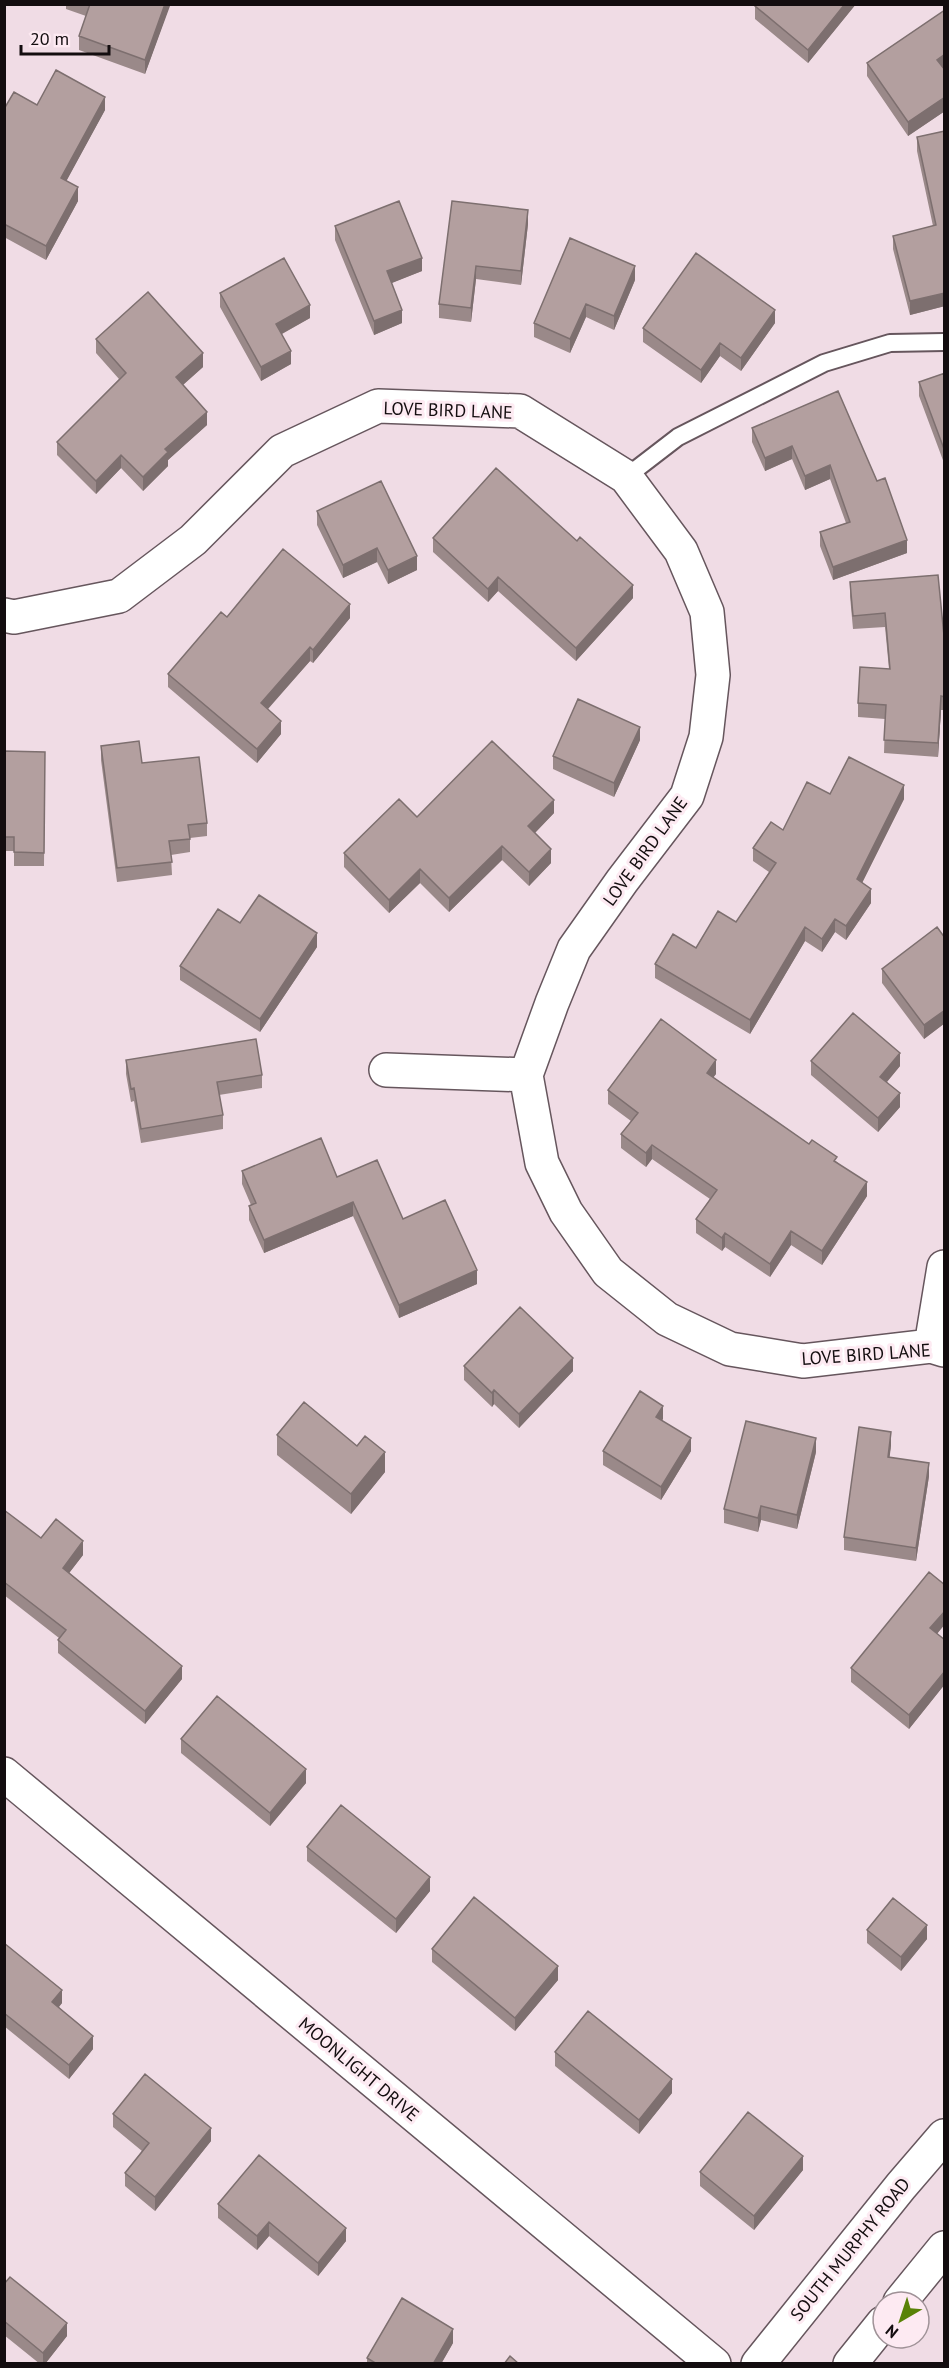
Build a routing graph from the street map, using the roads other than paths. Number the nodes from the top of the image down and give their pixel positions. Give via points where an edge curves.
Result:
1 (945, 342) edge
2 (626, 477) junction
3 (4, 615) edge
4 (386, 1070) dead end
5 (526, 1076) junction
6 (945, 1267) edge
7 (938, 1348) edge
8 (4, 1774) edge
9 (945, 2136) edge
10 (945, 2248) edge
11 (910, 2290) edge
12 (871, 2338) edge
13 (714, 2364) edge
14 (758, 2364) edge
15 (850, 2364) edge

1 - 2 lane via 890,343 824,363 678,436
2 - 3 street, LOVE BIRD LANE via 520,411 378,406 282,451 193,540 119,596 14,617
2 - 5 street, LOVE BIRD LANE via 681,551 707,612 713,675 706,737 687,796 574,950
4 - 5 street
5 - 7 street, LOVE BIRD LANE via 542,1163 566,1212 608,1272 667,1319 730,1349 803,1361
6 - 7 street
8 - 13 street, MOONLIGHT DRIVE
9 - 14 street, SOUTH MURPHY ROAD
10 - 11 street
12 - 15 street

